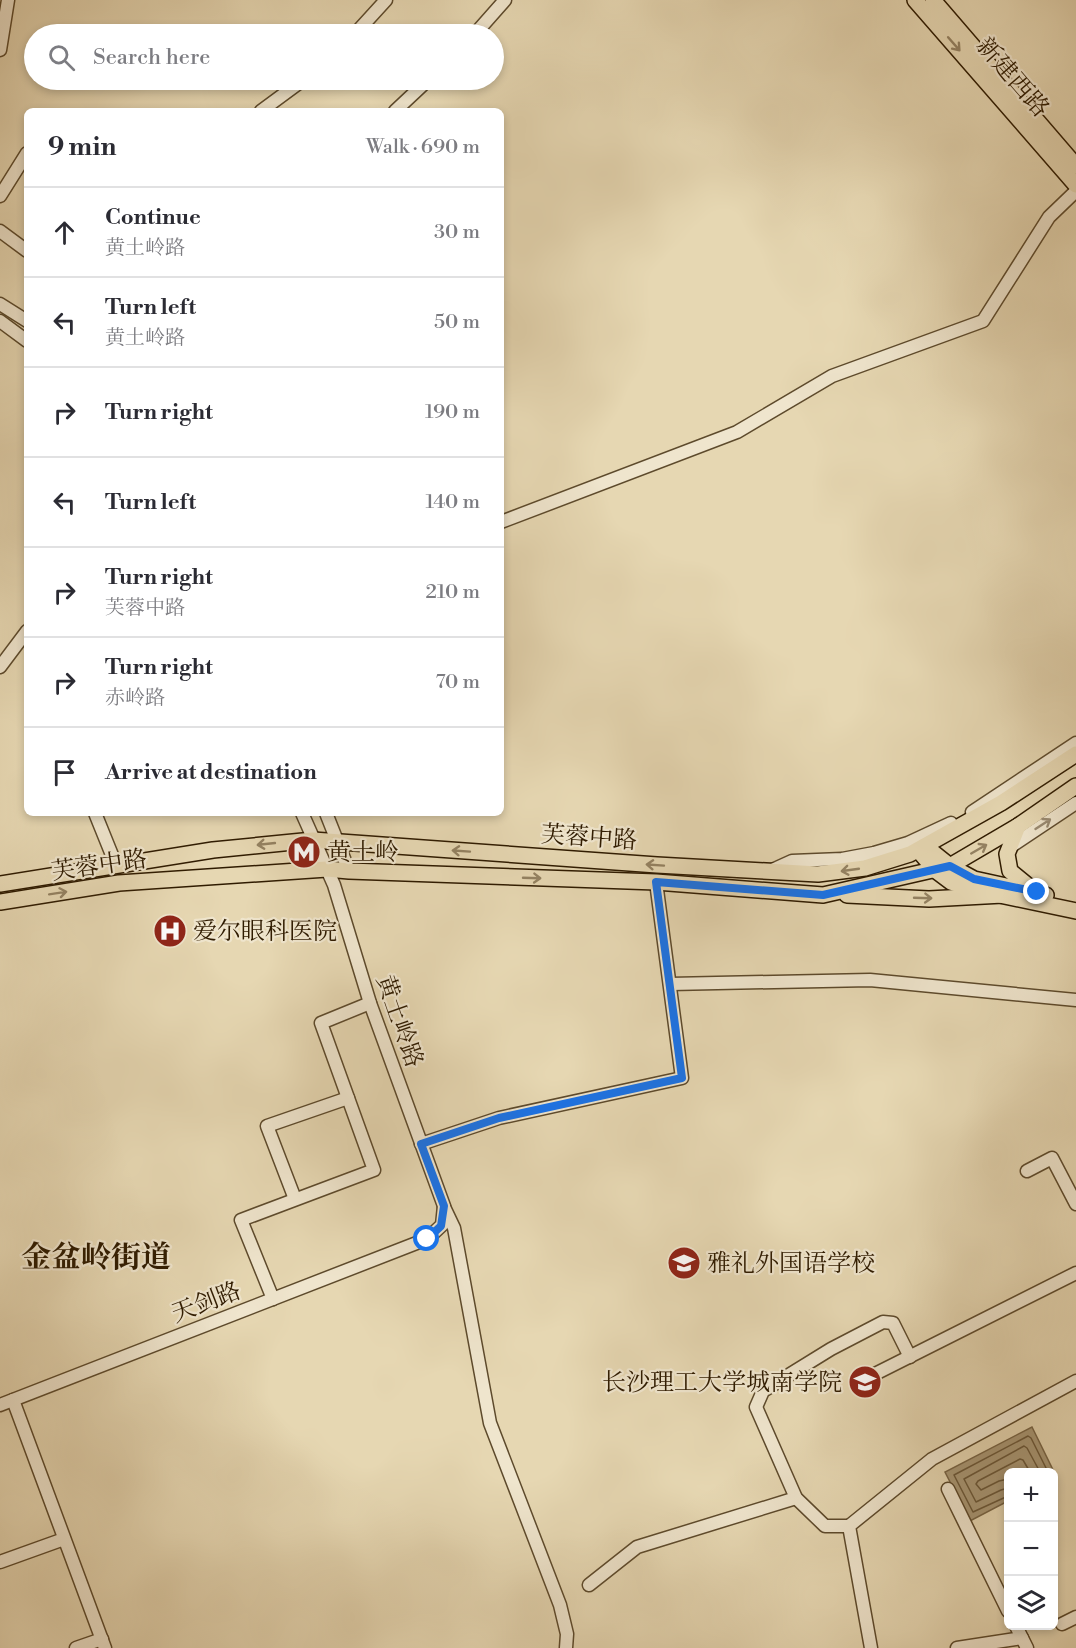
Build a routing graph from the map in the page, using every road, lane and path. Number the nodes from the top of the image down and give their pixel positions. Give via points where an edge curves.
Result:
1 (8, 0) edge
2 (386, 0) edge
3 (505, 0) edge
4 (915, 0) edge
5 (933, 0) edge
6 (364, 24) edge
7 (484, 24) edge
8 (0, 50) edge
9 (289, 90) edge
10 (418, 90) edge
11 (265, 108) edge
12 (398, 108) edge
13 (24, 158) edge
14 (1076, 166) edge
15 (1076, 185) edge
16 (1076, 191) edge
17 (0, 196) edge
18 (0, 231) edge
19 (24, 249) edge
20 (0, 304) edge
21 (24, 319) edge
22 (0, 321) edge
23 (24, 339) edge
24 (504, 521) edge
25 (24, 638) edge
26 (0, 667) edge
27 (1076, 743) edge
28 (1076, 754) edge
29 (1076, 786) edge
30 (1076, 803) edge
31 (96, 816) edge
32 (303, 816) edge
33 (327, 816) edge
34 (1018, 826) junction
35 (313, 840) junction
36 (339, 842) junction
37 (1010, 847) junction
38 (922, 848) junction
39 (116, 866) junction
40 (327, 868) junction
41 (942, 868) junction
42 (349, 871) junction
43 (770, 871) junction
44 (656, 882) junction
45 (0, 884) edge
46 (1037, 892) junction
47 (823, 895) junction
48 (1003, 896) junction
49 (0, 902) edge
50 (1076, 902) edge
51 (1076, 911) edge
52 (670, 984) junction
53 (1076, 1000) edge
54 (370, 1003) junction
55 (348, 1098) junction
56 (421, 1144) junction
57 (1027, 1171) dead end
58 (295, 1199) junction
59 (1076, 1204) edge
60 (444, 1206) junction
61 (1076, 1274) edge
62 (273, 1299) junction
63 (909, 1357) junction
64 (865, 1379) dead end
65 (1076, 1381) edge
66 (12, 1400) junction
67 (0, 1405) edge
68 (948, 1489) dead end
69 (796, 1498) junction
70 (849, 1526) junction
71 (64, 1539) junction
72 (0, 1562) edge
73 (589, 1585) dead end
74 (1004, 1603) edge
75 (1076, 1617) edge
76 (1062, 1624) dead end
77 (103, 1643) edge
78 (1025, 1643) edge
79 (76, 1648) edge
80 (566, 1648) edge
81 (871, 1648) edge
82 (957, 1648) edge

1 - 8 street
2 - 6 street
3 - 7 street
4 -> 15 main road, 新建西路
5 - 14 main road, 新建西路
9 - 11 street
10 - 12 street
13 - 17 street
16 - 24 street via 1049,217 983,321 832,376 737,432
18 - 19 street
20 - 21 street
22 - 23 street
25 - 26 street
27 - 43 street via 968,815 908,843 842,859 792,861
28 - 38 main road, 芙蓉中路
29 - 34 main road, 芙蓉中路
37 -> 30 street
31 - 39 street
32 - 35 street, 黄土岭路
33 - 36 street
34 - 37 main road
41 -> 34 main road, 芙蓉中路
35 - 36 main road, 芙蓉中路
35 -> 39 main road, 芙蓉中路 via 213,850
35 - 40 street, 黄土岭路
36 - 42 street
43 -> 36 main road, 芙蓉中路
37 - 46 main road via 1010,872
38 - 41 main road
38 -> 43 main road, 芙蓉中路 via 865,868 818,874
39 - 45 main road, 芙蓉中路
40 - 42 main road, 芙蓉中路
49 -> 40 main road, 芙蓉中路 via 119,883
40 - 54 street, 黄土岭路
41 - 46 main road
41 - 47 main road, 芙蓉中路
41 - 48 main road via 951,882
42 -> 44 main road, 芙蓉中路
44 - 47 main road, 芙蓉中路
44 - 52 street
46 - 50 main road
47 -> 48 main road via 929,899
48 - 51 main road
52 - 53 street via 870,980
52 - 56 street via 682,1078 499,1118
54 - 55 street via 321,1023
54 - 56 street, 黄土岭路
55 - 58 street via 374,1170
55 - 58 street via 267,1126
56 - 60 street, 黄土岭路
57 - 59 street via 1052,1158
58 - 62 street via 241,1220
60 - 62 street, 天剑路 via 441,1226 427,1239
60 - 80 street, 黄土岭路 via 454,1228 490,1423 560,1605
61 - 63 street
62 - 66 street, 天剑路
63 - 64 street
63 - 69 street via 893,1323 883,1322 763,1391 756,1407
65 - 70 street via 932,1459
66 - 67 street, 天剑路
66 - 71 street
68 - 74 street
69 - 70 street via 825,1526
69 - 73 street via 637,1547
70 - 81 street
71 - 72 street
71 - 77 street
75 - 76 street
77 - 79 street
78 - 82 street

